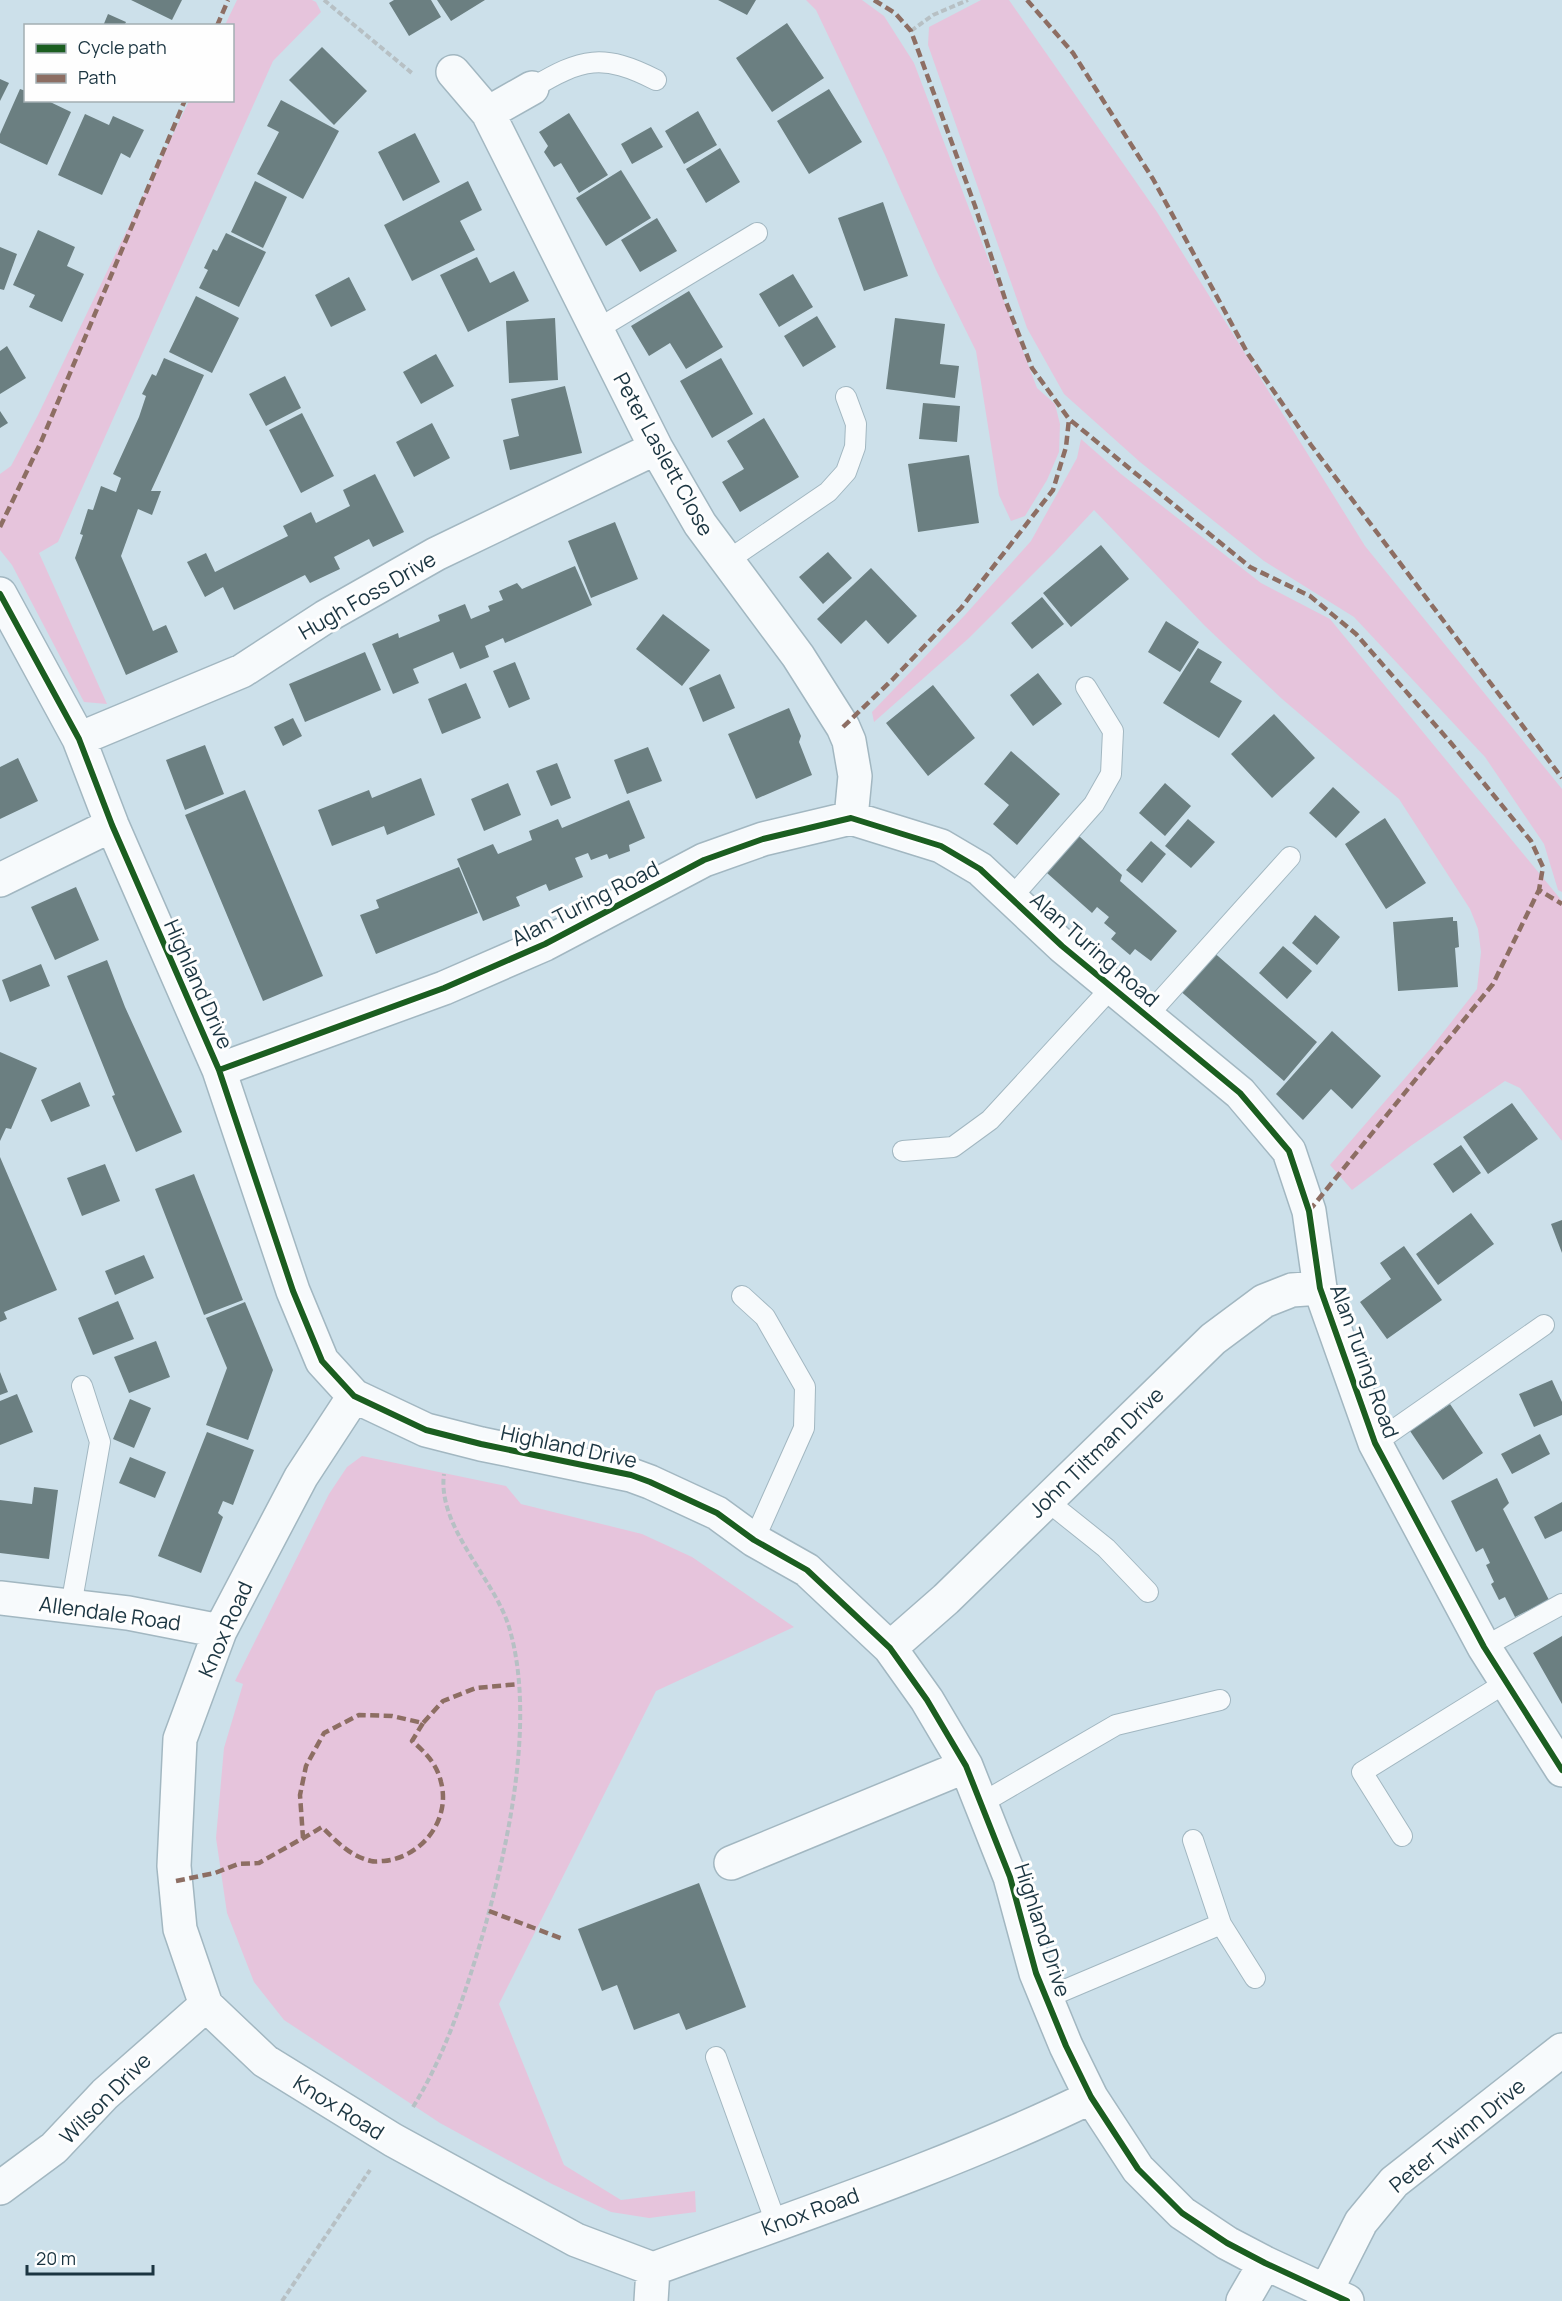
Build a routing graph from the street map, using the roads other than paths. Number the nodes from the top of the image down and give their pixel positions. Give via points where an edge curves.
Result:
1 (453, 72) road end
2 (656, 80) dead end
3 (532, 88) joint
4 (488, 113) junction
5 (757, 233) dead end
6 (596, 330) junction
7 (846, 397) dead end
8 (656, 448) junction
9 (727, 561) junction
10 (0, 594) edge
11 (1086, 687) dead end
12 (79, 739) junction
13 (851, 818) junction
14 (112, 825) junction
15 (1290, 857) dead end
16 (0, 880) edge
17 (1011, 898) junction
18 (1112, 987) junction
19 (1148, 1015) junction
20 (219, 1070) junction
21 (903, 1151) dead end
22 (1320, 1288) junction
23 (742, 1296) dead end
24 (1544, 1325) dead end
25 (82, 1386) dead end
26 (354, 1396) junction
27 (1375, 1443) junction
28 (1046, 1500) junction
29 (754, 1540) junction
30 (1148, 1592) dead end
31 (0, 1598) edge
32 (1562, 1604) edge
33 (71, 1606) junction
34 (220, 1631) junction
35 (1484, 1647) junction
36 (890, 1648) junction
37 (1507, 1682) junction
38 (1220, 1700) dead end
39 (966, 1766) junction
40 (1562, 1770) edge
41 (980, 1804) junction
42 (1402, 1836) dead end
43 (1193, 1840) dead end
44 (731, 1863) dead end
45 (1221, 1924) junction
46 (1255, 1978) dead end
47 (1046, 1998) junction
48 (206, 2005) junction
49 (1562, 2050) edge
50 (716, 2057) dead end
51 (1091, 2097) junction
52 (0, 2188) edge
53 (776, 2223) junction
54 (1265, 2263) junction
55 (652, 2269) junction
56 (1336, 2296) edge
57 (651, 2301) edge
58 (1243, 2301) edge

1 - 4 street, Peter Laslett Close
2 - 3 lane via 609,61 583,63
3 - 4 street
4 - 6 street, Peter Laslett Close
5 - 6 lane
6 - 8 street, Peter Laslett Close
7 - 9 lane via 856,424 855,447 846,472 828,492
8 - 9 street, Peter Laslett Close via 700,524
8 - 12 street, Hugh Foss Drive via 436,554 325,617 242,671
9 - 13 street, Peter Laslett Close via 798,656 843,727 855,776
10 - 12 street, Highland Drive
11 - 17 lane via 1113,731 1111,774 1094,804
12 - 14 street, Highland Drive
13 - 17 street, Alan Turing Road via 941,846 980,869
13 - 20 street, Alan Turing Road via 763,839 704,860 545,944 444,988
14 - 16 street
14 - 20 street, Highland Drive
15 - 19 lane
17 - 18 street, Alan Turing Road
18 - 19 street, Alan Turing Road
18 - 21 lane via 990,1120 953,1147
19 - 22 street, Alan Turing Road via 1240,1093 1289,1151 1309,1211
20 - 26 street, Highland Drive via 300,1310 322,1361
22 - 27 street, Alan Turing Road
22 - 28 street, John Tiltman Drive via 1292,1290 1264,1301 1213,1339
23 - 29 lane via 765,1317 805,1387 804,1428
24 - 27 lane
25 - 33 lane via 100,1442
26 - 29 street, Highland Drive via 426,1430 631,1475 717,1513
26 - 34 street, Knox Road via 302,1477
27 - 35 street, Alan Turing Road
28 - 30 lane via 1106,1548
28 - 36 street, John Tiltman Drive
29 - 36 street, Highland Drive via 807,1570
31 - 33 street, Allendale Road
32 - 35 lane
33 - 34 street, Allendale Road
34 - 48 street, Knox Road via 180,1739 174,1866 180,1929
35 - 37 street, Alan Turing Road
36 - 39 street, Highland Drive
37 - 40 street, Alan Turing Road
37 - 42 lane via 1362,1772
38 - 41 lane via 1116,1725
39 - 41 street, Highland Drive
39 - 44 street
41 - 47 street, Highland Drive via 1010,1877
43 - 45 lane
45 - 46 lane
45 - 47 lane
47 - 51 street, Highland Drive
48 - 52 street, Wilson Drive via 105,2094 54,2148
48 - 55 street, Knox Road via 265,2061 393,2140 576,2240
49 - 56 street, Peter Twinn Drive via 1394,2182 1361,2222
50 - 53 lane
51 - 53 street, Knox Road via 951,2159
51 - 54 street, Highland Drive via 1138,2169 1182,2213
53 - 55 street, Knox Road
54 - 56 street, Highland Drive
54 - 58 street
55 - 57 street

